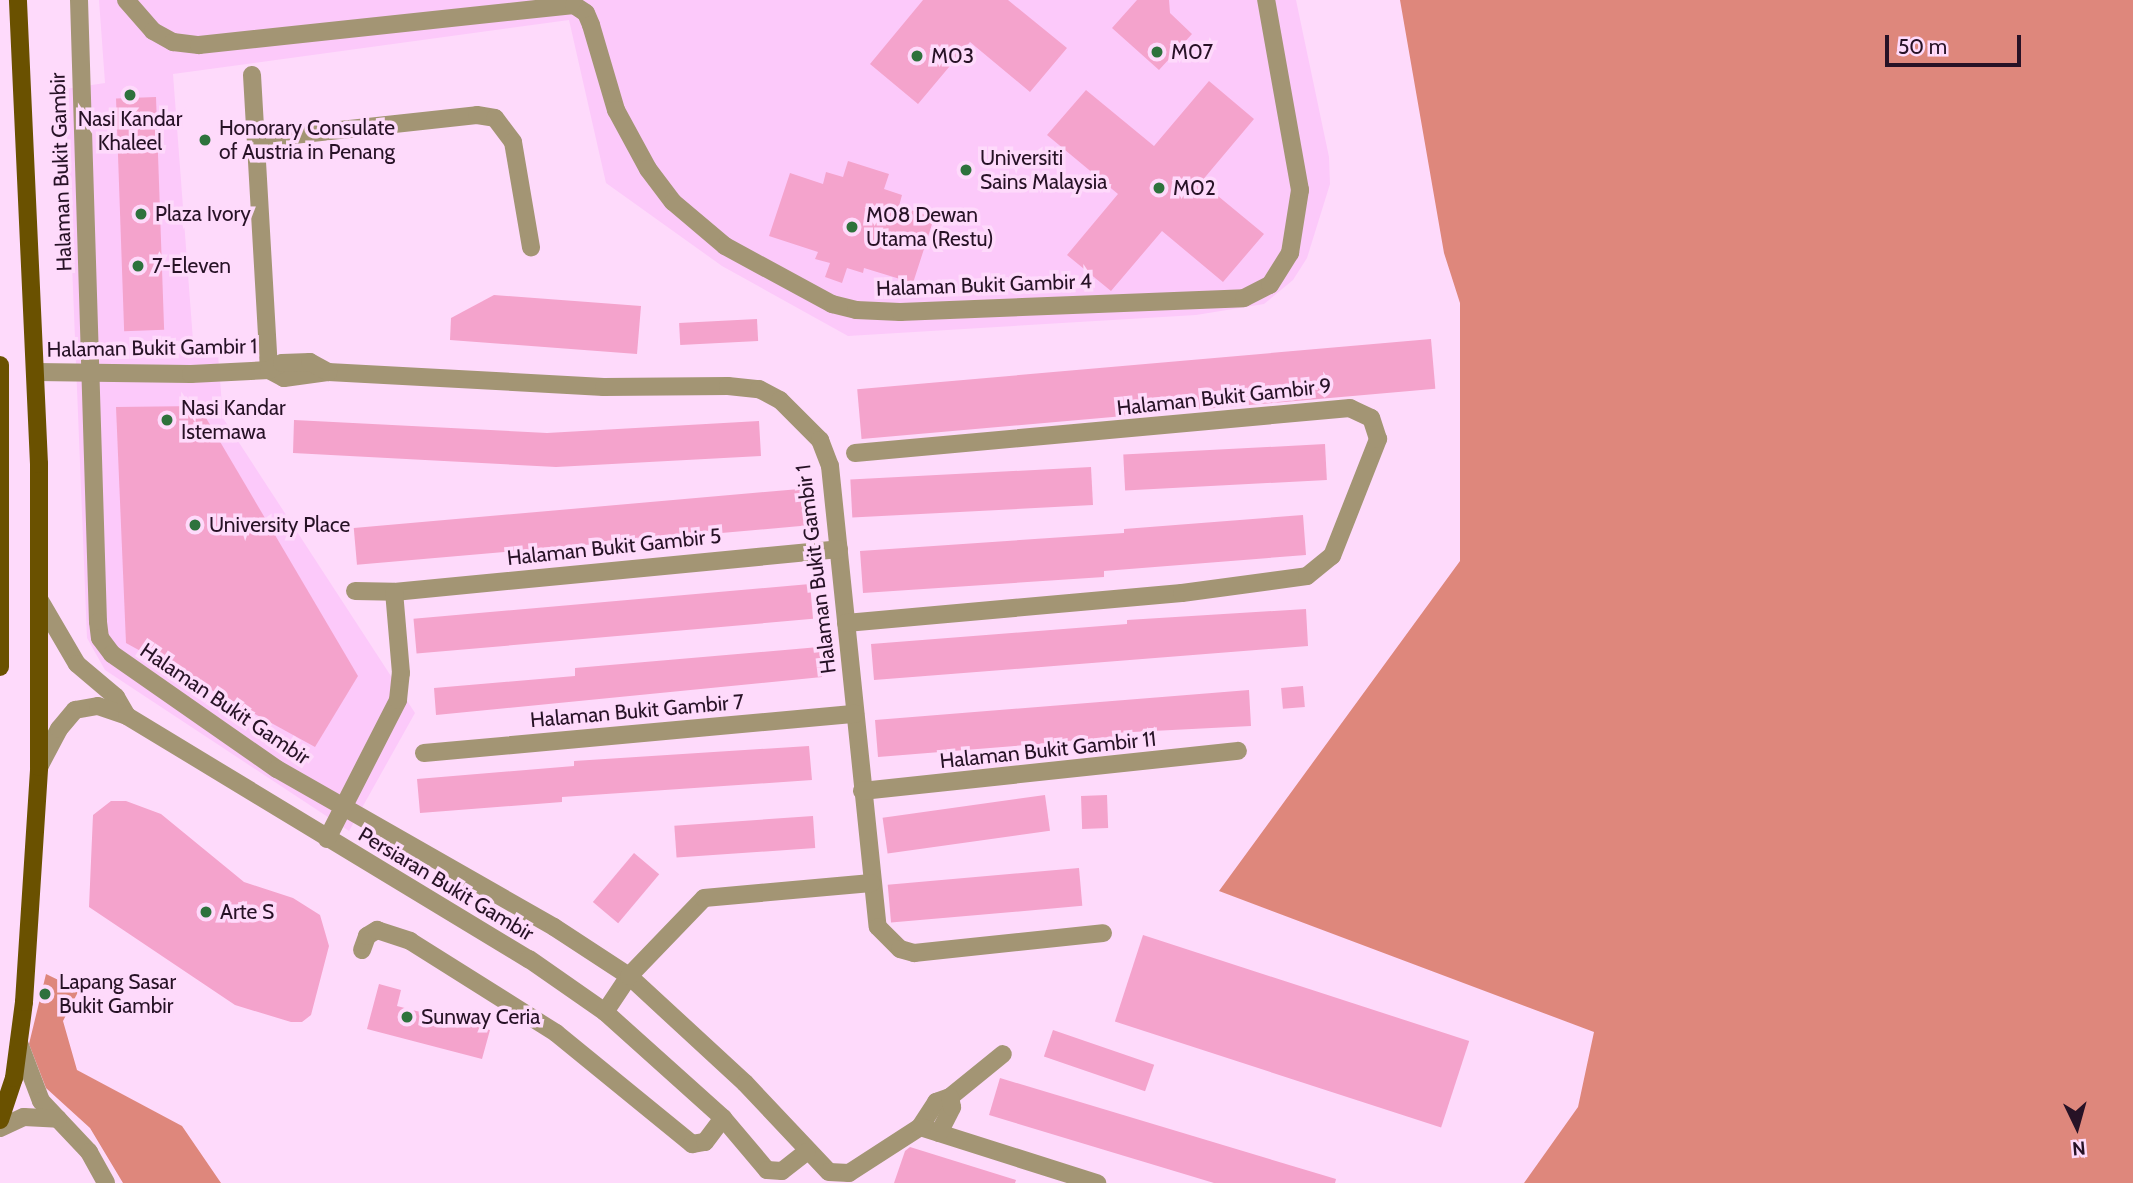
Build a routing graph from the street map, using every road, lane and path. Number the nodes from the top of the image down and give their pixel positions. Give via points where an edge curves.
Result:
1 (18, 0) edge
2 (79, 0) edge
3 (126, 0) edge
4 (1266, 0) edge
5 (252, 75) dead end
6 (257, 139) junction
7 (531, 247) dead end
8 (0, 365) edge
9 (269, 370) junction
10 (36, 372) junction
11 (92, 373) junction
12 (855, 453) dead end
13 (839, 549) junction
14 (355, 591) dead end
15 (394, 592) junction
16 (39, 598) junction
17 (846, 623) junction
18 (0, 667) edge
19 (855, 714) junction
20 (127, 716) junction
21 (1238, 751) dead end
22 (424, 753) dead end
23 (39, 767) junction
24 (862, 791) junction
25 (343, 806) junction
26 (327, 839) junction
27 (871, 883) junction
28 (1103, 933) dead end
29 (362, 950) dead end
30 (629, 976) junction
31 (605, 1012) junction
32 (19, 1043) junction
33 (1003, 1054) dead end
34 (950, 1097) junction
35 (723, 1118) junction
36 (58, 1119) junction
37 (0, 1120) edge
38 (920, 1127) junction
39 (0, 1128) edge
40 (939, 1133) junction
41 (806, 1152) junction
42 (106, 1183) edge
43 (1097, 1183) edge

1 - 10 main road
2 - 11 street, Halaman Bukit Gambir
3 - 4 street, Halaman Bukit Gambir 4 via 153,31 173,42 199,46 574,5 586,13 616,110 648,169 673,202 725,246 832,303 900,312 1244,298 1270,285 1290,253 1300,190
5 - 6 street
6 - 7 street via 477,115 495,118 513,142
6 - 9 street
8 - 18 main road
9 - 11 street, Halaman Bukit Gambir 1
9 - 13 street, Halaman Bukit Gambir 1 via 284,378 328,372 604,387 758,389 803,418 820,440 832,474
10 - 11 street, Halaman Bukit Gambir 1
10 - 16 main road
11 - 25 street, Halaman Bukit Gambir via 100,638 131,670 191,713
12 - 17 street, Halaman Bukit Gambir 9 via 1350,408 1371,418 1378,439 1332,556 1307,576 1182,593
13 - 15 street, Halaman Bukit Gambir 5
13 - 17 street, Halaman Bukit Gambir 1
14 - 15 street, Halaman Bukit Gambir 5
15 - 25 street via 401,673 398,700
16 - 20 street, Persiaran Bukit Gambir via 77,664 116,697
16 - 23 main road
17 - 19 street, Halaman Bukit Gambir 1
19 - 22 street, Halaman Bukit Gambir 7
19 - 24 street, Halaman Bukit Gambir 1
20 - 23 street, Persiaran Bukit Gambir via 99,706 75,710
20 - 26 street, Persiaran Bukit Gambir
21 - 24 street, Halaman Bukit Gambir 11
23 - 32 main road via 31,930
24 - 27 street, Halaman Bukit Gambir 1
25 - 26 street
25 - 30 street, Halaman Bukit Gambir via 554,927
26 - 31 street, Persiaran Bukit Gambir via 529,960
27 - 28 street, Halaman Bukit Gambir 1 via 878,927 907,951
27 - 30 street via 704,898
29 - 35 street via 367,936 377,930 410,941 555,1033 692,1143 705,1142
30 - 31 street
30 - 41 street, Halaman Bukit Gambir via 745,1083
31 - 35 street, Persiaran Bukit Gambir
32 - 36 street via 33,1087
32 - 37 main road via 14,1078
33 - 34 street
34 - 38 street via 936,1102
34 - 40 street via 952,1107
35 - 41 street, Persiaran Bukit Gambir via 767,1170 782,1171
36 - 39 street via 24,1117
36 - 42 street via 89,1152
38 - 40 street
38 - 41 street, Halaman Bukit Gambir via 839,1176
40 - 43 street

